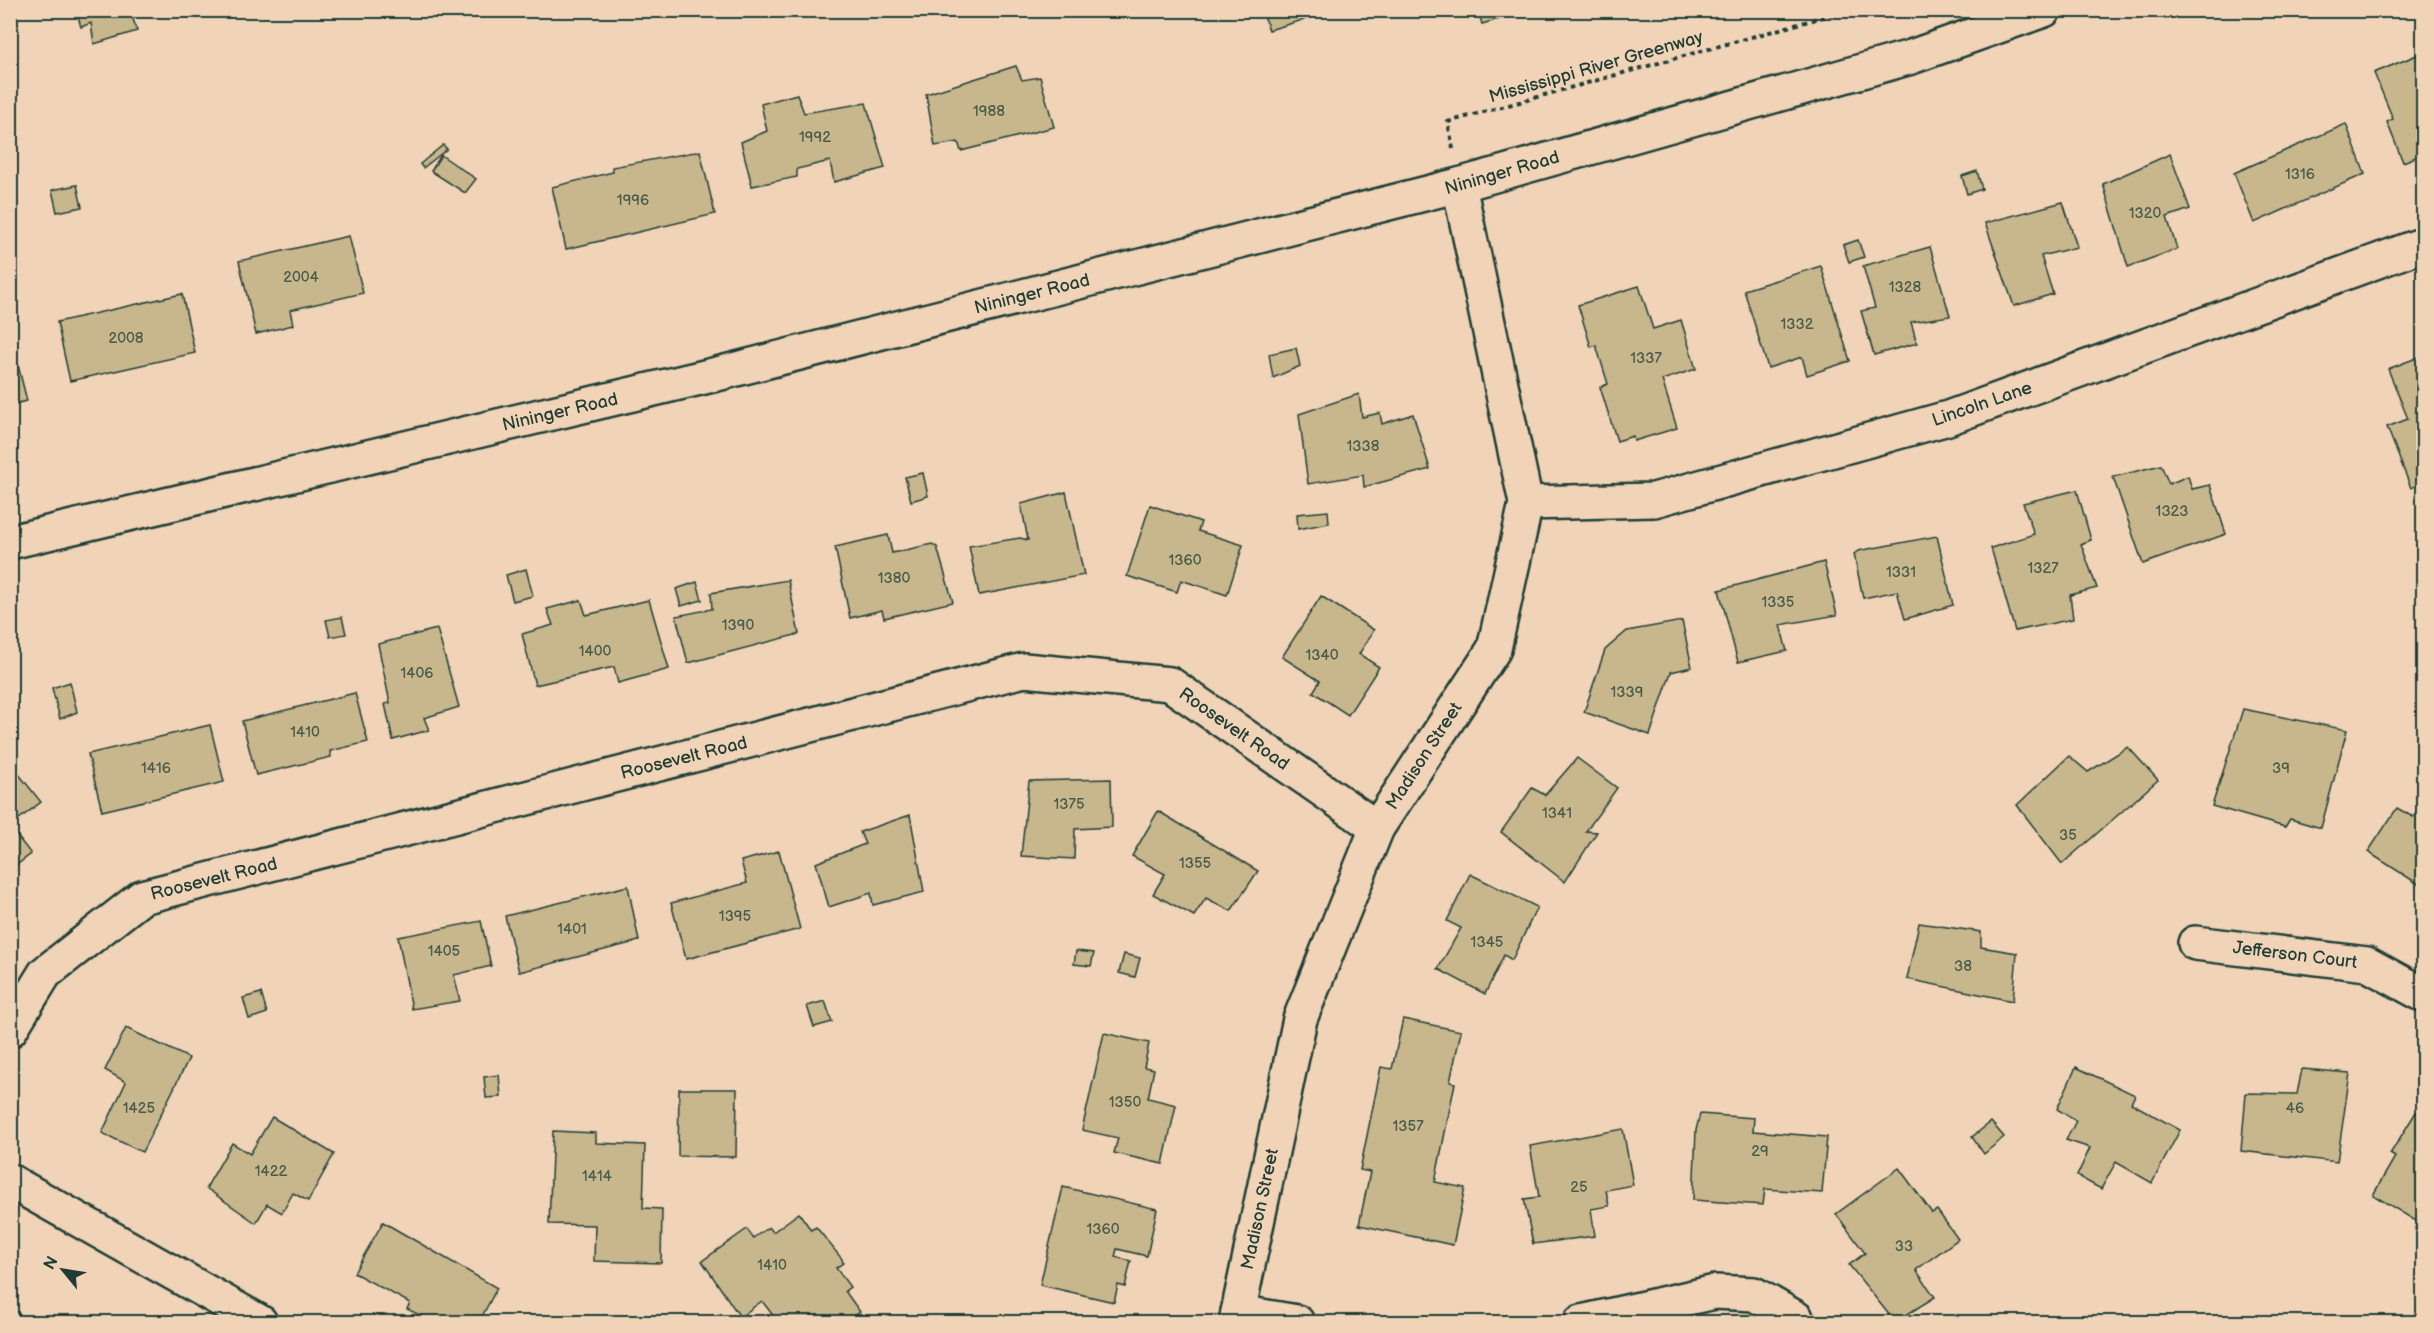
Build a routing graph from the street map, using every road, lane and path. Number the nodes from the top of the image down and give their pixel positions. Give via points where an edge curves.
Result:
1 (1848, 10) edge
2 (2044, 10) edge
3 (1459, 185) junction
4 (2424, 244) edge
5 (1526, 503) junction
6 (10, 542) edge
7 (1377, 828) junction
8 (2195, 943) dead end
9 (2424, 995) edge
10 (10, 1030) edge
11 (10, 1181) edge
12 (1237, 1317) edge
13 (260, 1323) edge
14 (1297, 1323) edge
15 (1581, 1323) edge
16 (1797, 1323) edge

1 - 3 path, Mississippi River Greenway via 1448,122
2 - 3 street, Nininger Road via 1911,57
3 - 5 street, Madison Street
3 - 6 street, Nininger Road via 717,374
4 - 5 street, Lincoln Lane via 1948,418 1654,500
5 - 7 street, Madison Street via 1494,649
7 - 10 street, Roosevelt Road via 1170,684 1024,670 141,897 45,973
7 - 12 street, Madison Street via 1300,1019
8 - 9 street, Jefferson Court via 2367,964
11 - 13 street
12 - 14 street
15 - 16 street via 1716,1292 1754,1294 1796,1318

